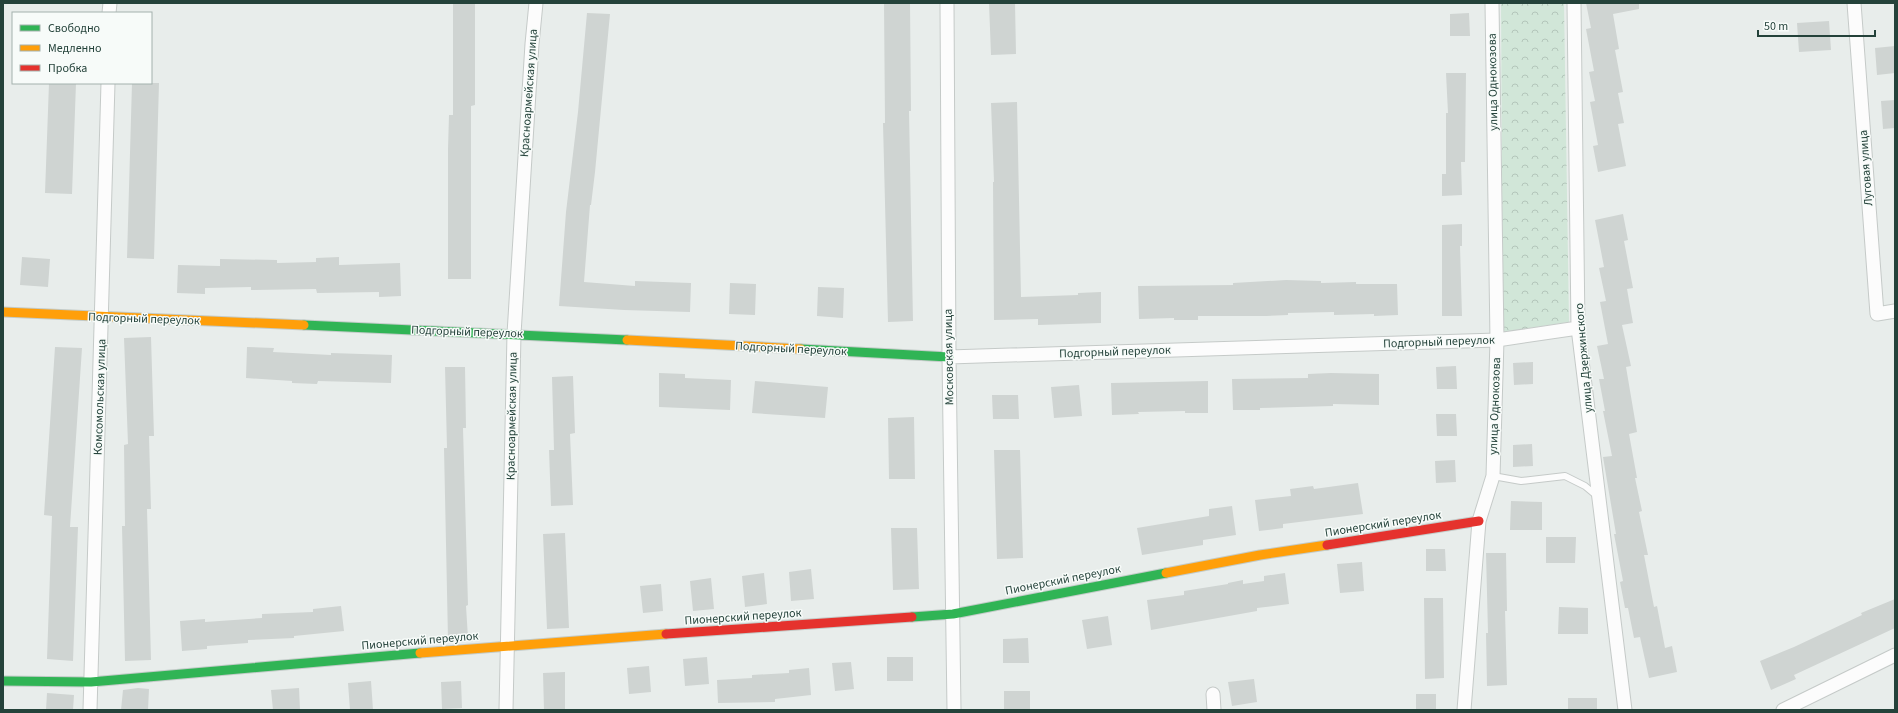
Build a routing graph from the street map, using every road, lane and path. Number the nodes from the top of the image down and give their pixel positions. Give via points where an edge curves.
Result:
1 (536, 3) edge
2 (947, 3) edge
3 (1492, 3) edge
4 (1574, 3) edge
5 (1854, 3) edge
6 (108, 84) edge
7 (1895, 311) edge
8 (3, 312) edge
9 (102, 317) junction
10 (1578, 328) junction
11 (514, 334) junction
12 (1497, 340) junction
13 (949, 357) junction
14 (1493, 476) junction
15 (1599, 498) junction
16 (1479, 521) junction
17 (953, 614) junction
18 (506, 645) junction
19 (1895, 655) edge
20 (3, 681) edge
21 (91, 682) junction
22 (1213, 694) dead end
23 (90, 710) edge
24 (506, 710) edge
25 (954, 710) edge
26 (1214, 710) edge
27 (1464, 710) edge
28 (1625, 710) edge
29 (1783, 710) edge

1 - 11 street, Красноармейская улица
2 - 13 street, Московская улица
3 - 12 street, улица Однокозова
4 - 10 street, улица Дзержинского
5 - 7 street, Луговая улица via 1877,314
6 - 9 street, Комсомольская улица
8 - 9 street, Подгорный переулок
9 - 11 street, Подгорный переулок
9 - 21 street, Комсомольская улица
10 - 12 street, Подгорный переулок
10 - 15 street, улица Дзержинского
11 - 13 street, Подгорный переулок
11 - 18 street, Красноармейская улица
12 - 13 street, Подгорный переулок
12 - 14 street, улица Однокозова
13 - 17 street, Московская улица
14 - 15 lane via 1521,481 1565,476 1585,486
14 - 16 street, улица Однокозова
15 - 28 street, улица Дзержинского
16 - 17 street, Пионерский переулок via 1260,555
16 - 27 street, улица Однокозова
17 - 18 street, Пионерский переулок
17 - 25 street, Московская улица
18 - 21 street, Пионерский переулок
18 - 24 street, Красноармейская улица
19 - 29 street
20 - 21 street, Пионерский переулок
21 - 23 street, Комсомольская улица
22 - 26 street

